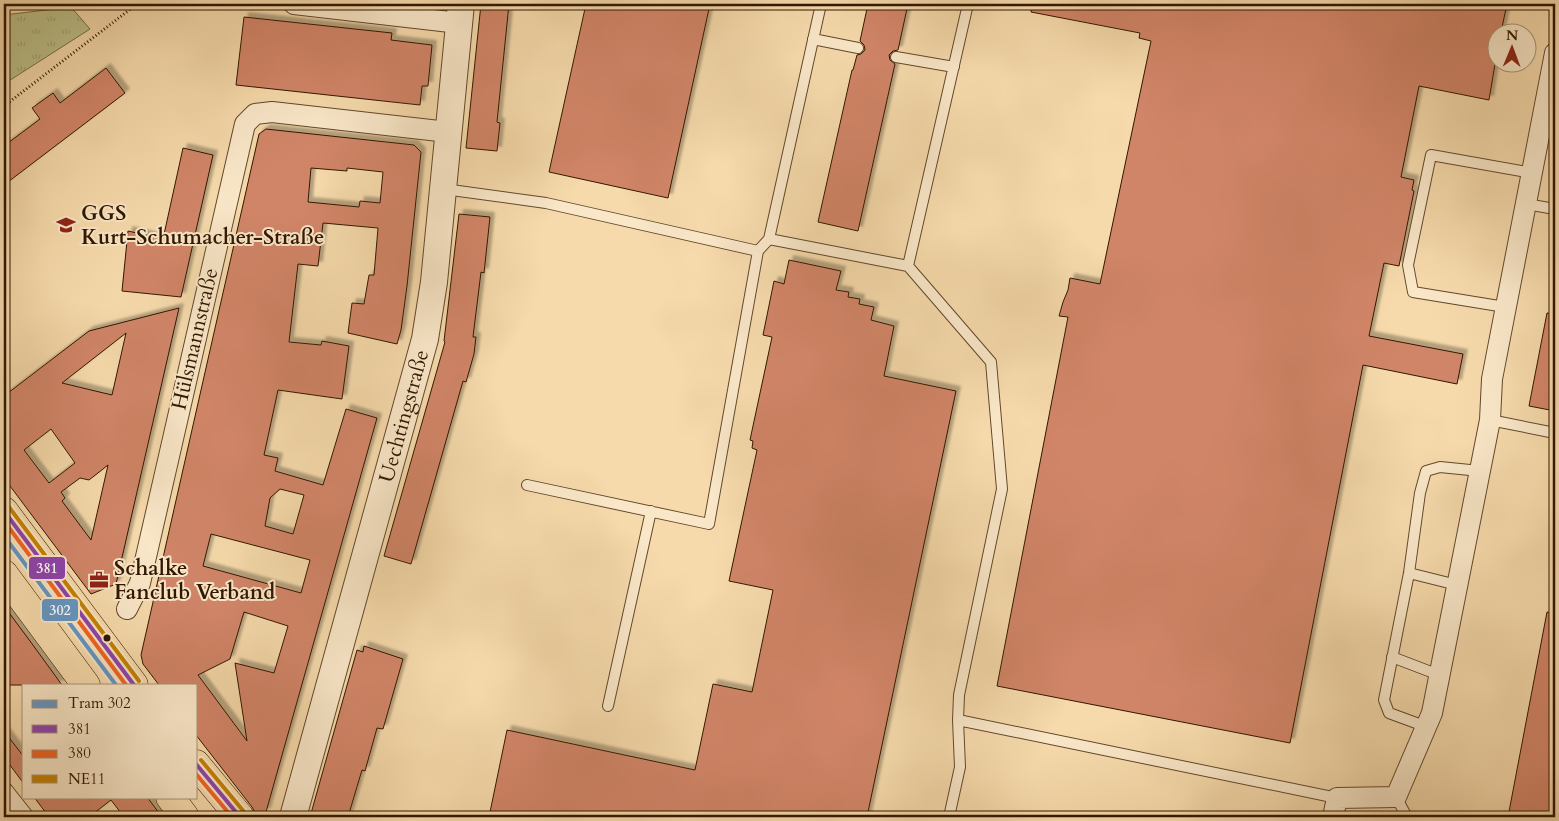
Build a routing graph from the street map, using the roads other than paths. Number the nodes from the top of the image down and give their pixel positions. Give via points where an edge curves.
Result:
1 (294, 4) edge
2 (821, 4) edge
3 (968, 4) edge
4 (460, 13) edge
5 (813, 39) junction
6 (858, 48) dead end
7 (1555, 53) edge
8 (896, 57) dead end
9 (954, 68) junction
10 (448, 132) junction
11 (1532, 173) junction
12 (443, 189) junction
13 (1526, 204) junction
14 (1555, 210) edge
15 (769, 239) junction
16 (758, 252) junction
17 (908, 266) junction
18 (1505, 307) junction
19 (1490, 420) junction
20 (1555, 433) edge
21 (1480, 471) junction
22 (527, 485) dead end
23 (4, 511) edge
24 (651, 511) junction
25 (1409, 573) junction
26 (4, 574) edge
27 (1457, 585) junction
28 (127, 609) dead end
29 (1392, 657) junction
30 (1439, 675) junction
31 (85, 684) edge
32 (133, 684) edge
33 (608, 706) dead end
34 (958, 720) junction
35 (1427, 727) junction
36 (198, 766) edge
37 (4, 793) edge
38 (1396, 797) junction
39 (171, 798) edge
40 (1335, 808) edge
41 (22, 817) edge
42 (185, 817) edge
43 (240, 817) edge
44 (293, 817) edge
45 (949, 817) edge
46 (1407, 817) edge

1 - 4 street
2 - 5 lane
3 - 9 lane
4 - 10 street, Uechtingstraße
5 - 6 lane
5 - 15 lane
7 - 11 street
8 - 9 lane
9 - 17 lane
10 - 12 street, Uechtingstraße
10 - 28 street, Hülsmannstraße via 272,112 255,114 244,124 140,584
11 - 13 street
11 - 18 lane via 1431,155 1408,265 1413,292
12 - 16 lane via 546,203
12 - 44 street, Uechtingstraße via 426,339
13 - 14 lane
13 - 18 street
15 - 16 lane
15 - 17 lane
16 - 24 lane via 710,524
17 - 34 lane via 991,362 1002,489 959,695
18 - 19 street via 1492,379
19 - 20 lane
19 - 21 street
21 - 25 lane via 1440,467 1426,470
21 - 27 street
22 - 24 lane
23 - 32 main road
24 - 33 lane
25 - 27 lane
25 - 29 lane
26 - 31 main road
27 - 30 street
29 - 30 lane
29 - 35 lane via 1384,700 1389,713
30 - 35 street
34 - 40 lane
34 - 45 lane via 960,767
35 - 38 street
36 - 43 main road
37 - 41 street
38 - 40 street
38 - 46 lane
39 - 42 main road

